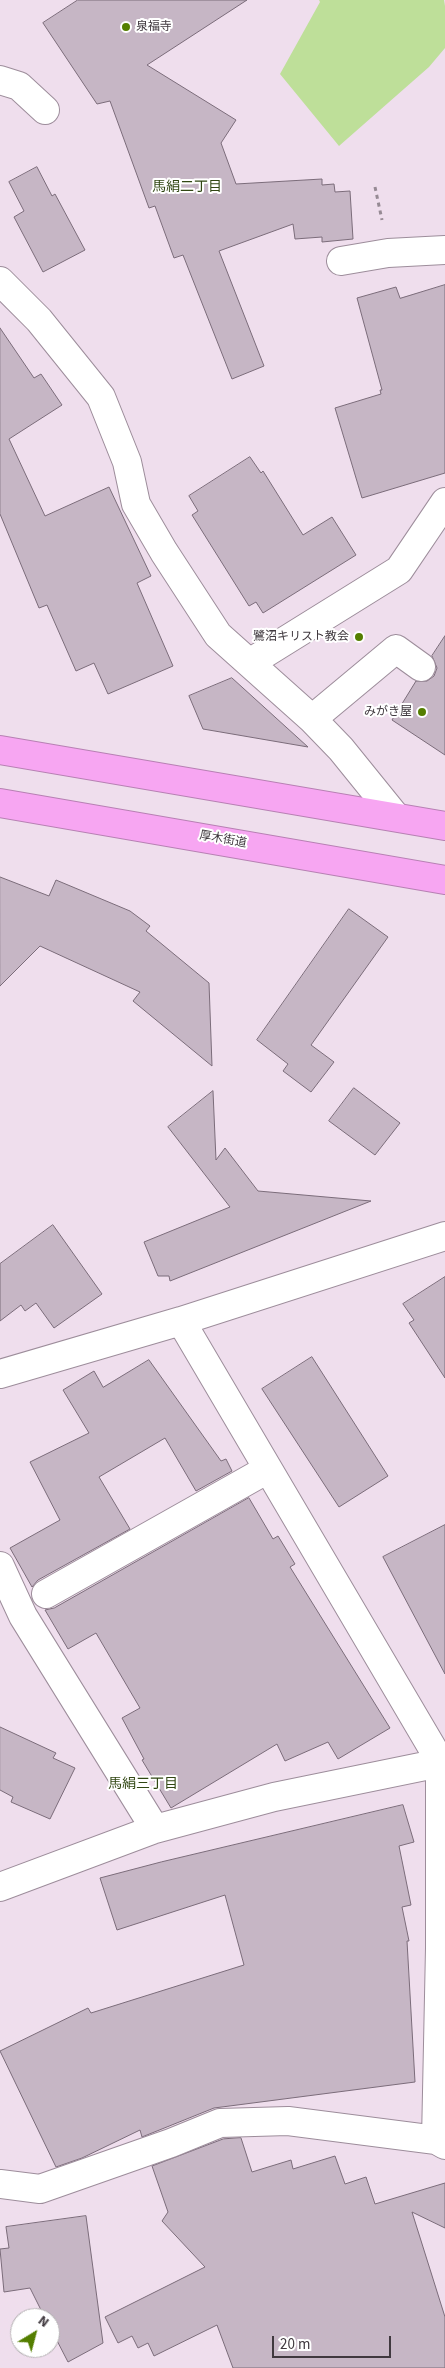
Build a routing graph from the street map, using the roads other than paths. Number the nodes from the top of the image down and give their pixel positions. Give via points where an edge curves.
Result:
1 (0, 80) edge
2 (45, 110) dead end
3 (445, 250) edge
4 (341, 261) dead end
5 (0, 281) edge
6 (445, 502) edge
7 (251, 662) junction
8 (421, 667) dead end
9 (312, 719) junction
10 (0, 750) edge
11 (0, 803) edge
12 (396, 817) junction
13 (445, 826) edge
14 (445, 880) edge
15 (445, 1236) edge
16 (181, 1321) junction
17 (0, 1374) edge
18 (268, 1469) junction
19 (0, 1566) edge
20 (46, 1594) dead end
21 (442, 1761) edge
22 (156, 1829) junction
23 (0, 1886) edge
24 (443, 1947) edge
25 (440, 2142) edge
26 (0, 2184) edge

1 - 2 street via 18,86
3 - 4 street via 388,253
5 - 7 street via 39,320 101,397 127,462 136,504 218,635
6 - 7 street via 399,570
7 - 9 street
8 - 9 street via 396,649
9 - 12 street
10 - 12 highway
11 - 14 highway, 厚木街道
12 - 13 highway
15 - 16 street
16 - 17 street
16 - 18 street
18 - 20 street
18 - 21 street
19 - 22 street via 23,1616
21 - 22 street via 274,1797
21 - 24 street
22 - 23 street
24 - 25 street
25 - 26 street via 288,2122 220,2123 40,2189

